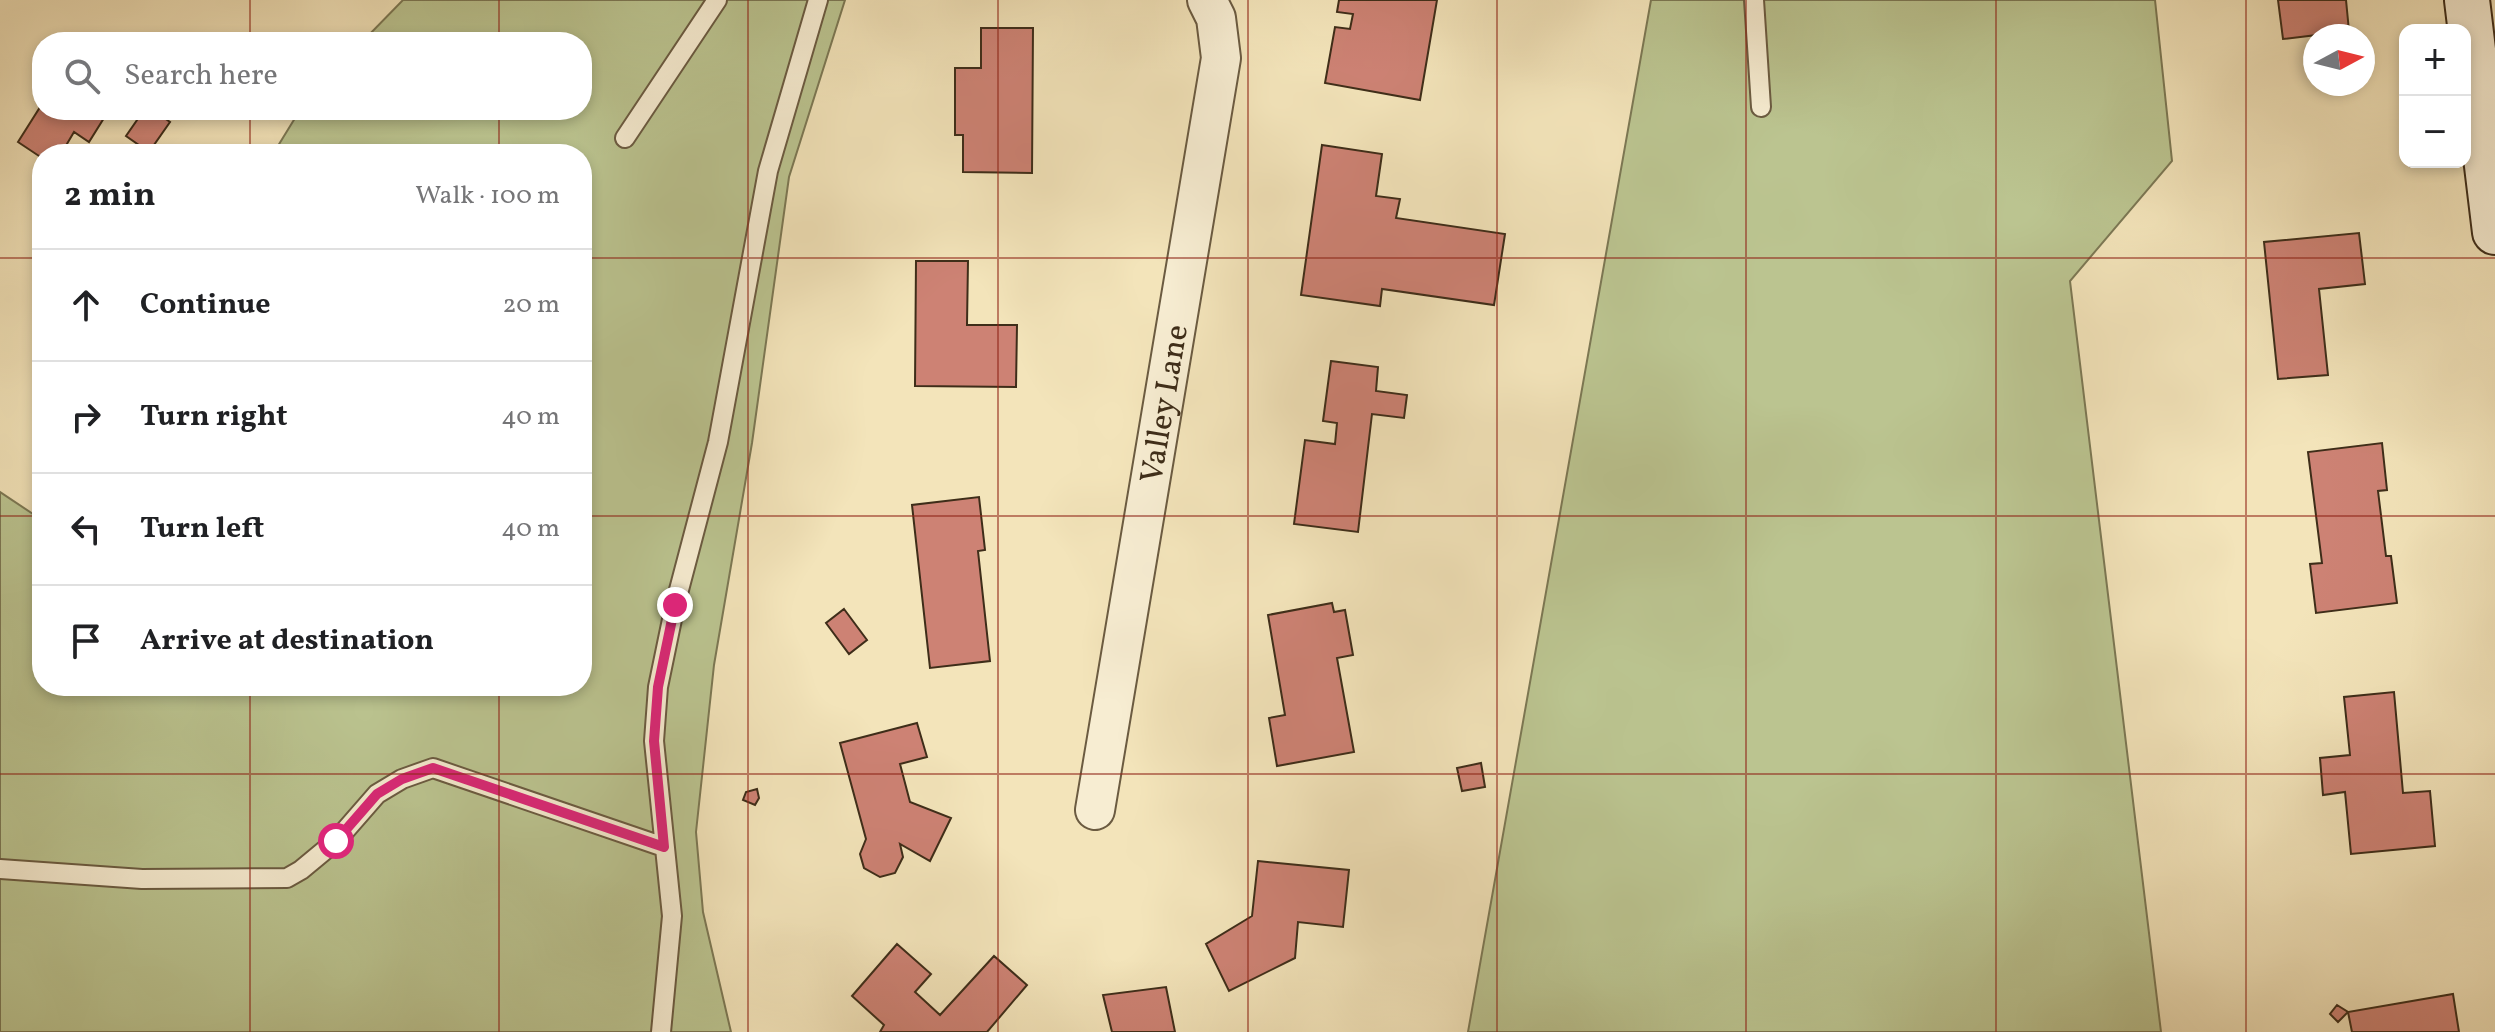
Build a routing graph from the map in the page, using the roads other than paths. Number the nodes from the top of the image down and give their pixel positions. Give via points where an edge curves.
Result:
1 (717, 0) edge
2 (818, 0) edge
3 (1207, 0) edge
4 (1754, 0) edge
5 (2467, 0) edge
6 (1761, 107) dead end
7 (625, 138) dead end
8 (2495, 232) edge
9 (1095, 810) dead end
10 (664, 847) junction
11 (0, 869) edge
12 (661, 1032) edge

1 - 7 lane
2 - 10 lane via 768,171 718,442 658,687 654,741
3 - 9 street, Valley Lane via 1216,18 1221,58
4 - 6 lane
5 - 8 street
10 - 11 lane via 433,768 377,794 336,841 287,878 142,879
10 - 12 lane via 672,916

